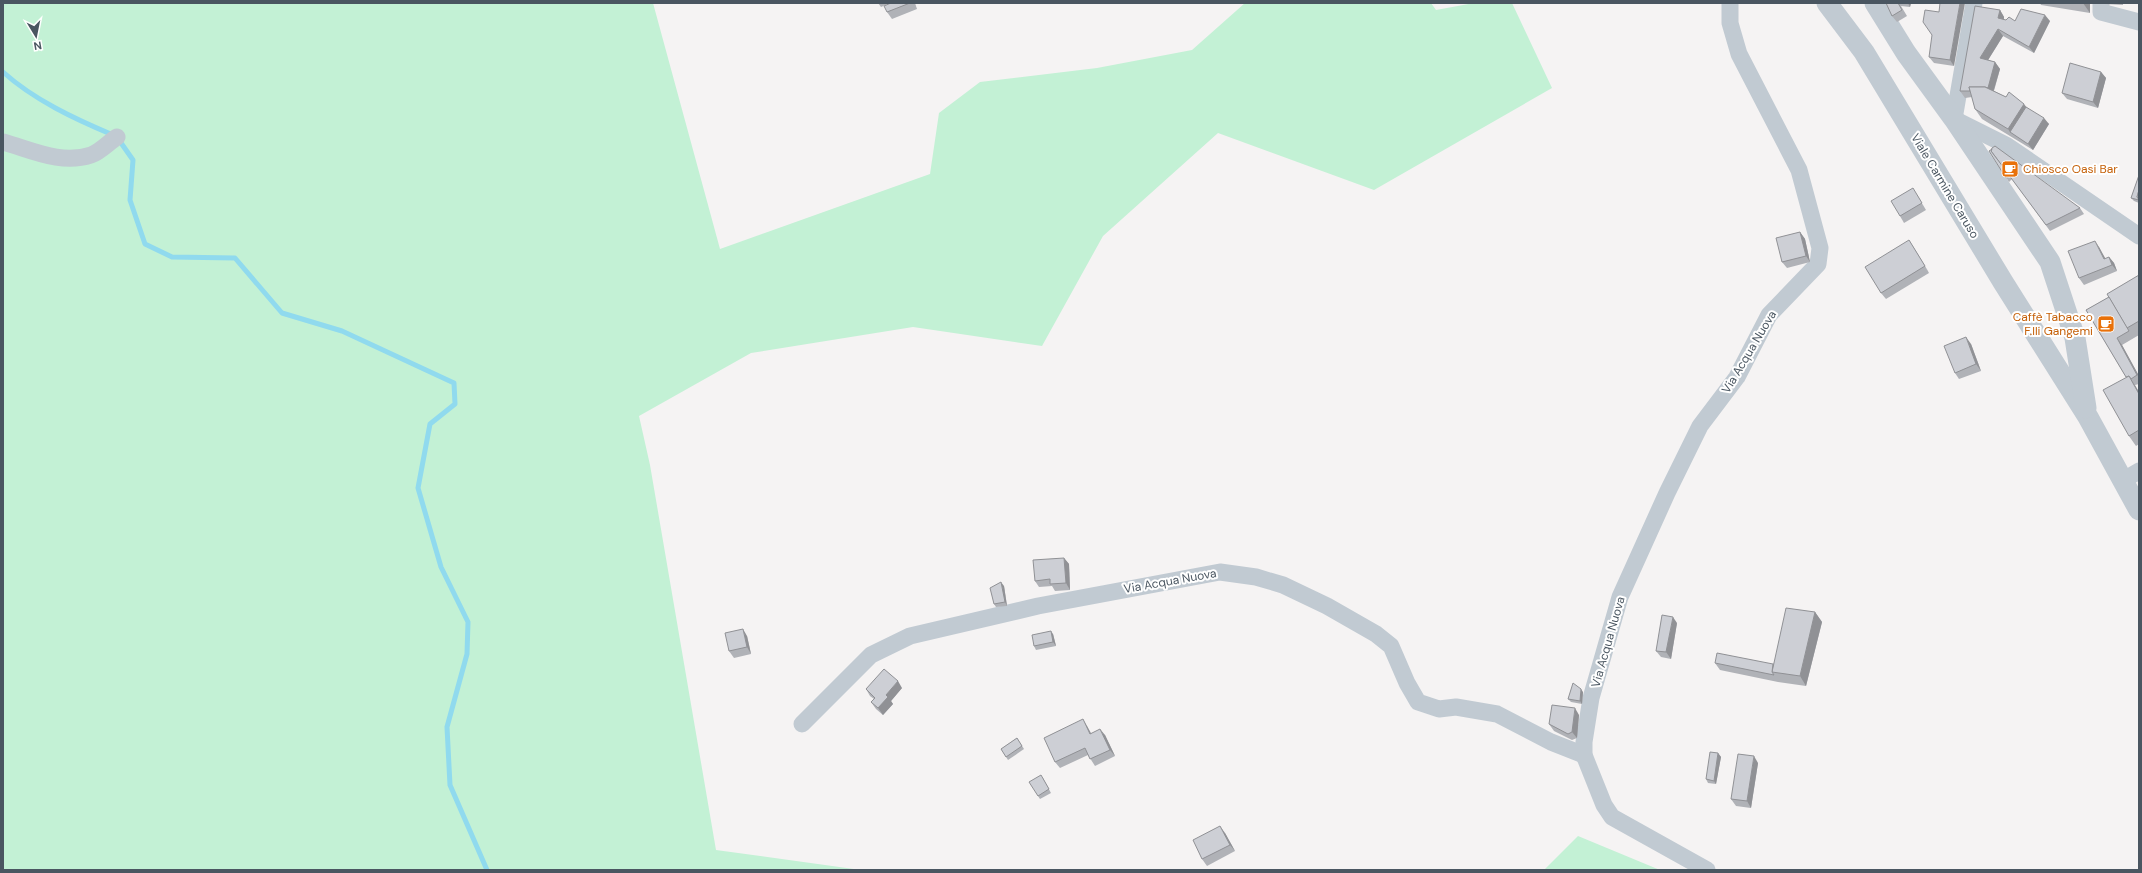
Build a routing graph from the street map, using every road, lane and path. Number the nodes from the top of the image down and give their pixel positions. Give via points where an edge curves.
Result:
1 (1730, 3) edge
2 (1875, 3) edge
3 (1974, 3) edge
4 (2101, 8) edge
5 (1832, 9) edge
6 (2139, 22) edge
7 (1954, 119) junction
8 (117, 137) dead end
9 (3, 142) edge
10 (2139, 236) edge
11 (2075, 338) junction
12 (2051, 358) junction
13 (2088, 417) junction
14 (2130, 476) edge
15 (2139, 510) edge
16 (802, 724) dead end
17 (1584, 755) junction
18 (1707, 870) edge

1 - 17 street, Via Acqua Nuova via 1730,23 1740,54 1799,170 1820,248 1818,264 1769,314 1737,377 1700,426 1664,500 1620,597 1591,698
2 - 7 street
3 - 7 street
4 - 6 street
5 - 12 street, Viale Carmine Caruso via 1864,52
7 - 10 street via 2006,145
7 - 11 street via 2050,262
8 - 9 street via 92,155 62,158 43,156
11 - 12 street via 2061,358
11 - 13 street
12 - 13 street, Viale Carmine Caruso
13 - 14 street
14 - 15 street
16 - 17 street, Via Acqua Nuova via 871,655 910,636 1038,606 1220,572 1256,577 1283,585 1328,606 1376,634 1391,646 1418,702 1439,709 1456,708 1497,714 1551,742
17 - 18 street, Via Acqua Nuova via 1604,805 1612,817

